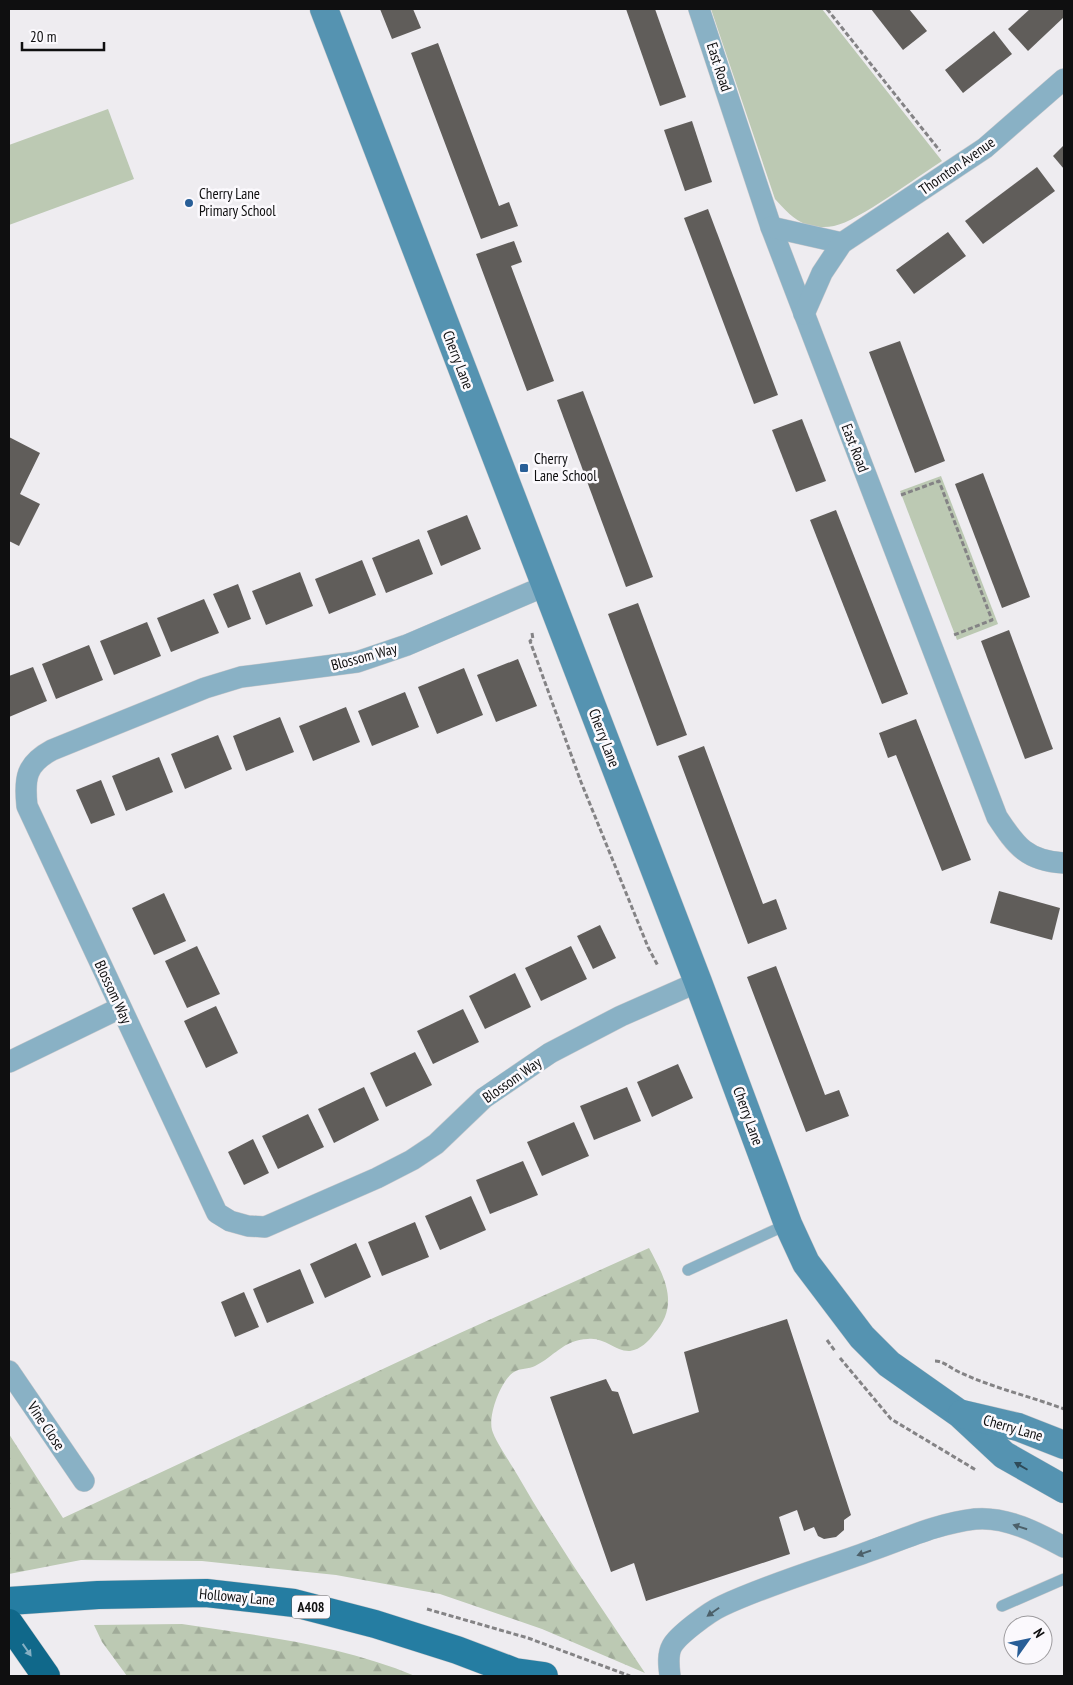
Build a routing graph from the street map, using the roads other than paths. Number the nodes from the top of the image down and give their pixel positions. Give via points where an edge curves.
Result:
1 (324, 9) edge
2 (700, 9) edge
3 (1064, 79) edge
4 (771, 227) junction
5 (842, 243) junction
6 (804, 314) junction
7 (546, 586) junction
8 (1056, 862) edge
9 (698, 982) junction
10 (120, 1008) junction
11 (9, 1062) edge
12 (788, 1224) junction
13 (688, 1270) dead end
14 (9, 1371) edge
15 (960, 1414) junction
16 (1064, 1445) edge
17 (84, 1481) dead end
18 (1064, 1489) edge
19 (1064, 1547) edge
20 (1064, 1579) edge
21 (9, 1601) edge
22 (1002, 1606) dead end
23 (9, 1623) edge
24 (517, 1674) edge
25 (46, 1676) edge
26 (544, 1676) edge
27 (670, 1676) edge

1 - 7 street, Cherry Lane
2 - 4 street, East Road
3 - 5 street, Thornton Avenue via 986,148
4 - 5 street
4 - 6 street, East Road
5 - 6 street, Thornton Avenue via 822,273
6 - 8 street, East Road via 997,818 1017,847
7 - 9 street, Cherry Lane
7 - 10 street, Blossom Way via 407,645 357,662 241,677 205,688 38,758 29,770 25,787 27,806
9 - 10 street, Blossom Way via 621,1016 550,1053 484,1098 436,1144 412,1160 265,1227 230,1221 217,1212
9 - 12 street, Cherry Lane
10 - 11 street
12 - 13 lane
12 - 15 street, Cherry Lane via 806,1263 862,1337 890,1364
14 - 17 street, Vine Close
15 - 16 street, Cherry Lane via 1018,1427
18 -> 15 street, Cherry Lane via 1004,1455
19 -> 27 street via 1041,1534 1001,1521 977,1519 946,1524 720,1607 672,1646 668,1663
20 - 22 lane
21 - 24 main road, Holloway Lane / A408 via 206,1593 294,1603 458,1650
23 -> 25 highway
24 - 26 main road, Holloway Lane / A408

